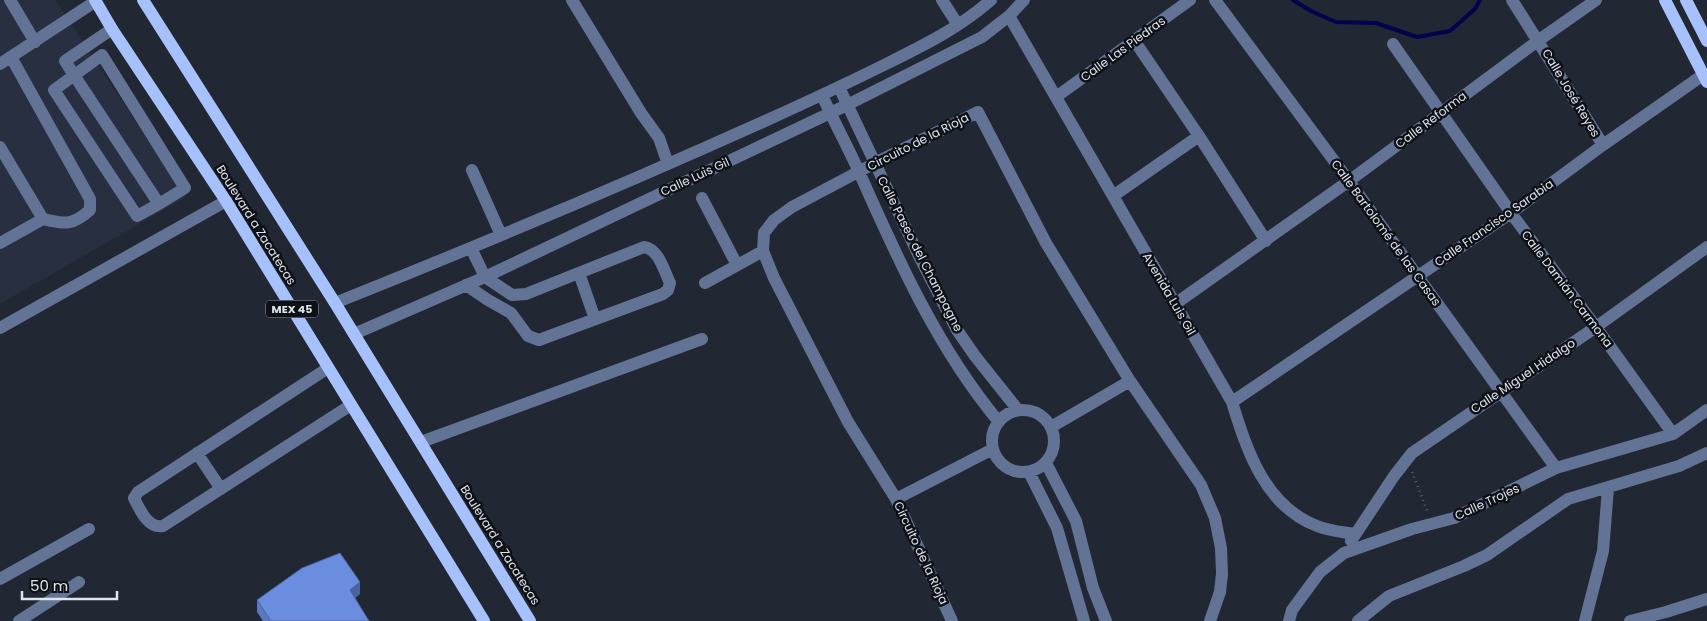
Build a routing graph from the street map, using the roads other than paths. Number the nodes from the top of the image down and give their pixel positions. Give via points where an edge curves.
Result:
1 (10, 0) edge
2 (143, 0) edge
3 (572, 0) edge
4 (942, 0) edge
5 (991, 0) edge
6 (1024, 0) edge
7 (1190, 0) edge
8 (1215, 0) edge
9 (1512, 0) edge
10 (1596, 0) edge
11 (1665, 0) edge
12 (1686, 0) edge
13 (95, 1) edge
14 (1009, 16) junction
15 (958, 25) junction
16 (112, 29) junction
17 (1134, 40) junction
18 (1539, 40) junction
19 (1707, 41) edge
20 (35, 42) junction
21 (1393, 44) dead end
22 (5, 60) edge
23 (74, 75) junction
24 (1705, 78) edge
25 (839, 87) junction
26 (822, 95) junction
27 (1056, 97) junction
28 (847, 105) junction
29 (830, 113) junction
30 (1441, 113) junction
31 (1199, 136) junction
32 (1603, 145) junction
33 (0, 147) edge
34 (875, 163) junction
35 (668, 164) junction
36 (472, 170) dead end
37 (859, 172) junction
38 (1349, 181) junction
39 (1113, 196) junction
40 (702, 198) dead end
41 (226, 201) junction
42 (159, 204) junction
43 (1510, 213) junction
44 (43, 219) junction
45 (501, 235) junction
46 (1266, 240) junction
47 (0, 243) edge
48 (1707, 247) edge
49 (471, 248) junction
50 (763, 251) junction
51 (737, 265) junction
52 (579, 273) junction
53 (1418, 276) junction
54 (485, 277) junction
55 (705, 283) dead end
56 (466, 285) junction
57 (335, 303) junction
58 (1175, 304) junction
59 (595, 319) junction
60 (1596, 327) junction
61 (0, 328) edge
62 (354, 334) junction
63 (702, 340) dead end
64 (328, 368) junction
65 (1130, 380) junction
66 (1500, 391) junction
67 (1232, 402) junction
68 (351, 405) junction
69 (1018, 410) junction
70 (1707, 410) edge
71 (999, 422) junction
72 (1052, 427) junction
73 (1673, 434) junction
74 (421, 442) junction
75 (993, 449) junction
76 (1707, 452) edge
77 (197, 453) junction
78 (1046, 463) junction
79 (1556, 468) junction
80 (1029, 472) junction
81 (1608, 488) junction
82 (220, 489) junction
83 (896, 499) junction
84 (89, 529) dead end
85 (1355, 534) junction
86 (1344, 554) junction
87 (0, 579) edge
88 (79, 582) dead end
89 (1707, 599) edge
90 (19, 621) edge
91 (484, 621) edge
92 (530, 621) edge
93 (952, 621) edge
94 (1084, 621) edge
95 (1106, 621) edge
96 (1210, 621) edge
97 (1289, 621) edge
98 (1358, 621) edge
99 (1585, 621) edge
100 (1630, 621) edge

1 - 20 street
2 - 57 main road, Boulevard a Zacatecas / MEX 45
3 - 35 street via 659,138
4 - 15 street
5 - 15 street, Calle Luis Gil
6 - 14 street, Calle Luis Gil
7 - 17 street, Calle Las Piedras
8 - 38 street, Calle Bartolomé de las Casas
9 - 18 street, Calle José Reyes
10 - 18 street, Calle Reforma
11 - 24 main road
12 - 19 main road
13 - 16 main road, Boulevard a Zacatecas / MEX 45
13 - 20 street
14 - 27 street, Avenida Luis Gil
14 - 28 street, Calle Luis Gil via 982,37
15 - 25 street, Calle Luis Gil
16 - 23 street via 65,61
16 - 41 main road, Boulevard a Zacatecas / MEX 45
17 - 27 street, Calle Las Piedras
17 - 31 street
18 - 30 street, Calle Reforma
18 - 32 street, Calle José Reyes
20 - 22 street
21 - 30 street, Calle Damián Carmona
22 - 44 street via 90,199 90,210 82,218 65,224
23 - 42 street
23 - 42 street via 54,90 137,216
23 - 42 street via 102,55 185,188
24 - 32 street, Calle Francisco Sarabia
25 - 26 street, Calle Luis Gil
25 - 28 street, Calle Paseo del Champagne
26 - 29 street, Calle Paseo del Champagne
26 - 35 street, Calle Luis Gil
27 - 39 street, Avenida Luis Gil
28 - 29 street, Calle Luis Gil
28 - 34 street, Calle Paseo del Champagne
29 - 37 street, Calle Paseo del Champagne
29 - 54 street, Calle Luis Gil
30 - 38 street, Calle Reforma
30 - 43 street, Calle Damián Carmona
31 - 39 street
31 - 46 street
32 - 43 street, Calle Francisco Sarabia
33 - 44 street
34 - 37 street, Circuito de la Rioja
34 - 65 street, Circuito de la Rioja via 978,112 1046,243
34 - 69 street, Calle Paseo del Champagne via 957,330
35 - 45 street, Calle Luis Gil
36 - 45 street
37 - 50 street, Circuito de la Rioja via 774,220 764,232
37 - 71 street, Calle Paseo del Champagne via 916,294 962,372
38 - 46 street, Calle Reforma
38 - 53 street, Calle Bartolomé de las Casas
39 - 58 street, Avenida Luis Gil
40 - 51 street
41 - 61 street
41 - 64 main road, Boulevard a Zacatecas / MEX 45
43 - 53 street, Calle Francisco Sarabia
43 - 60 street, Calle Damián Carmona
44 - 47 street
45 - 49 street, Calle Luis Gil
46 - 58 street, Calle Reforma
48 - 60 street, Calle Miguel Hidalgo
49 - 54 street
49 - 57 street, Calle Luis Gil
50 - 51 street
50 - 83 street, Circuito de la Rioja via 848,422
51 - 55 street
52 - 54 street via 526,294 512,295
52 - 59 street
52 - 59 street via 644,247 655,252 670,283 663,294
53 - 66 street, Calle Bartolomé de las Casas
53 - 67 street, Calle Francisco Sarabia
54 - 56 street, Calle Luis Gil
56 - 59 street via 511,313 528,336 539,340
56 - 62 street, Calle Luis Gil
57 - 62 main road, Boulevard a Zacatecas / MEX 45
58 - 67 street, Avenida Luis Gil
60 - 66 street, Calle Miguel Hidalgo
60 - 73 street, Calle Damián Carmona
62 - 74 main road, Boulevard a Zacatecas / MEX 45
63 - 74 street
64 - 68 main road, Boulevard a Zacatecas / MEX 45
64 - 77 street
65 - 72 street
65 - 96 street, Circuito de la Rioja via 1201,485 1216,518 1222,574 1220,592
66 - 79 street, Calle Bartolomé de las Casas
66 - 85 street, Calle Miguel Hidalgo via 1412,453
67 - 85 street, Avenida Luis Gil via 1253,462 1265,484 1284,506 1319,527
68 - 82 street
68 - 91 main road, Boulevard a Zacatecas / MEX 45
69 - 71 street
69 - 72 street via 1038,413
70 - 73 street, Calle Trojes
71 - 75 street via 994,430
72 - 78 street via 1054,446
73 - 79 street, Calle Trojes
74 - 92 main road, Boulevard a Zacatecas / MEX 45
75 - 80 street via 997,458 1011,470
75 - 83 street
76 - 81 street via 1679,466
77 - 82 street
77 - 82 street via 138,492 134,498 138,507 152,526 163,526
78 - 80 street
78 - 95 street via 1076,520 1093,588
79 - 86 street, Calle Trojes via 1454,518 1412,529
80 - 94 street via 1057,528
81 - 98 street via 1568,499 1487,555 1389,596
81 - 99 street via 1603,551
83 - 93 street, Circuito de la Rioja
84 - 87 street
85 - 86 street, Calle Miguel Hidalgo
86 - 97 street, Calle Trojes via 1320,572 1292,610
88 - 90 street
89 - 100 street

